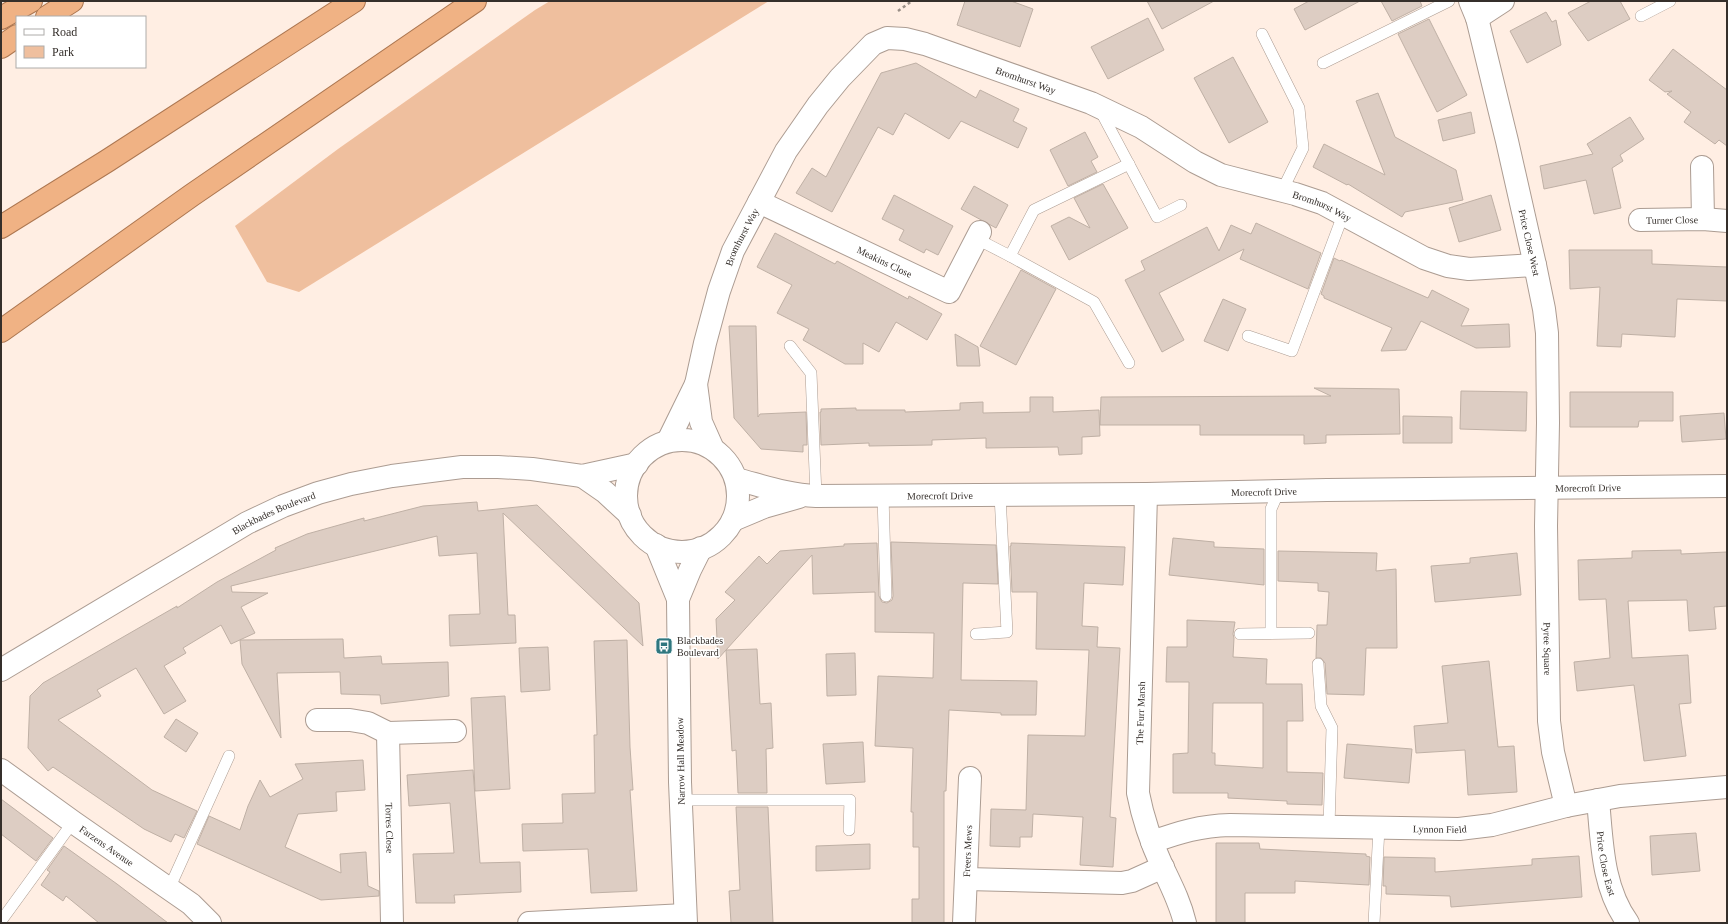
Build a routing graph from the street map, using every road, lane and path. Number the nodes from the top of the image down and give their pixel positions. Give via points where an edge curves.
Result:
1 (31, 1) edge
2 (72, 1) edge
3 (354, 1) edge
4 (475, 1) edge
5 (1449, 1) edge
6 (1503, 1) edge
7 (1670, 1) edge
8 (1473, 9) edge
9 (49, 16) edge
10 (1641, 16) dead end
11 (1, 18) edge
12 (1262, 34) dead end
13 (16, 37) edge
14 (1, 46) edge
15 (1323, 63) dead end
16 (1098, 106) junction
17 (1129, 164) junction
18 (1702, 167) dead end
19 (1282, 190) junction
20 (758, 202) junction
21 (1181, 205) dead end
22 (1343, 215) junction
23 (1703, 219) junction
24 (1640, 220) dead end
25 (1727, 221) edge
26 (1, 226) edge
27 (979, 235) joint
28 (1010, 256) junction
29 (1535, 265) junction
30 (1, 330) edge
31 (1248, 336) dead end
32 (790, 346) dead end
33 (1129, 363) dead end
34 (696, 384) junction
35 (668, 441) junction
36 (713, 449) junction
37 (637, 464) junction
38 (582, 476) junction
39 (736, 479) junction
40 (1727, 486) edge
41 (1546, 489) junction
42 (1279, 491) junction
43 (1146, 494) junction
44 (1000, 495) junction
45 (809, 496) junction
46 (883, 496) junction
47 (630, 514) junction
48 (733, 520) junction
49 (656, 545) junction
50 (701, 548) junction
51 (886, 596) dead end
52 (678, 599) junction
53 (1271, 633) junction
54 (1309, 633) dead end
55 (976, 634) dead end
56 (1240, 634) dead end
57 (1318, 664) dead end
58 (1, 670) edge
59 (317, 720) dead end
60 (455, 731) dead end
61 (388, 733) junction
62 (229, 756) dead end
63 (1, 770) edge
64 (970, 778) dead end
65 (1727, 787) edge
66 (681, 800) junction
67 (1598, 800) junction
68 (1566, 806) junction
69 (73, 822) junction
70 (1329, 826) junction
71 (1380, 828) junction
72 (849, 830) dead end
73 (1152, 842) junction
74 (1163, 867) junction
75 (966, 879) junction
76 (169, 889) junction
77 (686, 919) edge
78 (1, 922) edge
79 (558, 922) edge
80 (210, 923) edge
81 (392, 923) edge
82 (529, 923) edge
83 (964, 923) edge
84 (1185, 923) edge
85 (1374, 923) edge
86 (1628, 923) edge

1 - 11 highway
2 - 9 highway
3 - 26 highway via 107,161
4 - 30 highway
5 - 15 lane
6 - 8 street
7 - 10 lane
8 - 29 street, Price Close West via 1507,140
12 - 19 lane via 1299,108 1302,148
13 - 14 highway
16 - 17 lane
16 - 19 street, Bromhurst Way via 1142,128 1220,175
16 - 20 street, Bromhurst Way via 925,44 887,38 873,44 818,105 786,151
17 - 21 lane via 1157,217
17 - 28 lane via 1034,210
18 - 23 street, Turner Close
19 - 22 street, Bromhurst Way via 1322,203
20 - 27 street, Meakins Close via 949,292
20 - 34 street, Bromhurst Way via 733,251 719,292 704,343
22 - 29 street, Bromhurst Way via 1424,258 1448,266 1469,269
22 - 31 lane via 1292,351
23 - 24 street, Turner Close
23 - 25 street, Turner Close
27 - 28 lane
28 - 33 lane via 1094,302
29 - 41 street, Price Close West via 1547,333
32 - 45 lane via 811,374
34 - 35 street, Bromhurst Way
34 - 36 street, Bromhurst Way via 701,422
35 - 36 street via 699,442
35 - 37 street via 645,454
36 - 39 street via 727,462
37 - 38 street, Blackbades Boulevard
37 - 47 street via 627,489
38 - 47 street, Blackbades Boulevard
38 - 58 street, Blackbades Boulevard via 532,469 462,467 392,476 318,493 248,523
39 - 45 street, Morecroft Drive via 775,491
39 - 48 street via 738,500
40 - 41 street, Morecroft Drive
41 - 42 street, Morecroft Drive
41 - 68 street, Pyree Square via 1549,721 1553,752
42 - 43 street, Morecroft Drive
42 - 53 lane via 1271,508
43 - 44 street, Morecroft Drive
43 - 73 street, The Furr Marsh via 1138,793 1143,818
44 - 46 street, Morecroft Drive
44 - 55 lane via 1007,632
45 - 46 street, Morecroft Drive
45 - 48 street, Morecroft Drive via 764,507
46 - 51 lane
47 - 49 street via 636,527
48 - 50 street via 715,542
49 - 50 street via 686,552
49 - 52 street, Narrow Hall Meadow
50 - 52 street, Narrow Hall Meadow
52 - 66 street, Narrow Hall Meadow
53 - 54 lane
53 - 56 lane
57 - 70 lane via 1321,706 1332,728
59 - 61 street via 368,723
60 - 61 street
61 - 81 street, Torres Close
62 - 76 lane
63 - 69 street, Farzens Avenue
64 - 75 street, Freers Mews
65 - 67 street, Lynnon Field via 1644,793
66 - 72 lane via 850,800
66 - 77 street, Narrow Hall Meadow
67 - 68 street, Lynnon Field
67 - 86 street, Price Close East via 1606,874 1620,913
68 - 71 street, Lynnon Field via 1492,826 1459,829
69 - 76 street, Farzens Avenue
69 - 78 lane
70 - 71 street, Lynnon Field
70 - 73 street, Lynnon Field via 1208,826 1183,830
71 - 85 lane
73 - 74 street, The Furr Marsh
74 - 75 street via 1122,883
74 - 84 street, The Furr Marsh via 1175,891
75 - 83 street, Freers Mews
76 - 80 street, Farzens Avenue via 191,904
77 - 79 street
79 - 82 street

